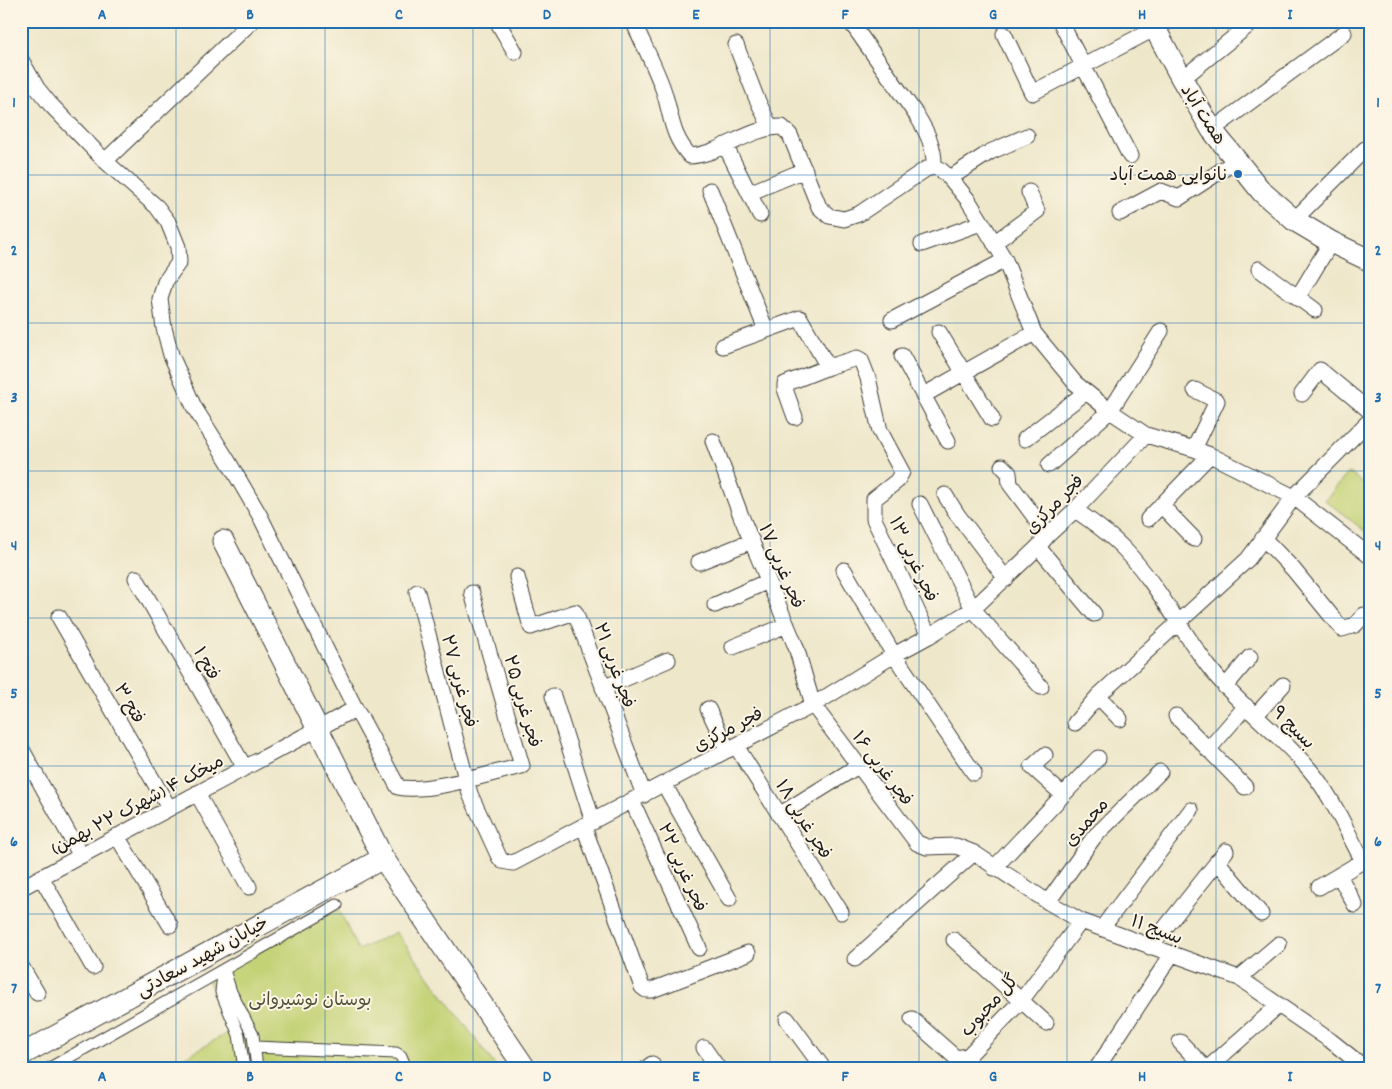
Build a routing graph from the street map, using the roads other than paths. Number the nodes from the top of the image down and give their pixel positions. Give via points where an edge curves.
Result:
1 (252, 21) edge
2 (497, 21) edge
3 (633, 21) edge
4 (850, 21) edge
5 (1060, 21) edge
6 (1254, 21) edge
7 (1159, 24) edge
8 (1344, 33) dead end
9 (1004, 34) dead end
10 (736, 45) dead end
11 (515, 52) dead end
12 (21, 60) edge
13 (1084, 66) junction
14 (1182, 79) junction
15 (26, 80) edge
16 (770, 127) junction
17 (1212, 130) junction
18 (1027, 136) dead end
19 (726, 145) junction
20 (1365, 149) dead end
21 (1130, 156) dead end
22 (105, 161) junction
23 (1236, 161) junction
24 (934, 167) junction
25 (805, 170) junction
26 (950, 178) junction
27 (710, 190) dead end
28 (1029, 192) dead end
29 (749, 193) junction
30 (1120, 213) dead end
31 (760, 215) dead end
32 (1294, 220) junction
33 (982, 223) junction
34 (1331, 242) junction
35 (994, 243) junction
36 (922, 244) dead end
37 (1005, 260) junction
38 (1371, 261) edge
39 (1259, 269) dead end
40 (1298, 297) junction
41 (1315, 310) dead end
42 (892, 320) dead end
43 (766, 330) junction
44 (1161, 331) dead end
45 (939, 332) dead end
46 (1034, 334) junction
47 (723, 346) dead end
48 (902, 356) dead end
49 (828, 367) junction
50 (964, 373) junction
51 (1195, 390) dead end
52 (1086, 392) junction
53 (1302, 394) dead end
54 (924, 395) junction
55 (1110, 411) junction
56 (1371, 412) edge
57 (795, 416) dead end
58 (992, 419) dead end
59 (1368, 426) edge
60 (1146, 435) junction
61 (1025, 439) dead end
62 (713, 441) dead end
63 (948, 441) dead end
64 (1194, 449) junction
65 (1210, 455) junction
66 (1002, 466) dead end
67 (1049, 466) dead end
68 (945, 495) dead end
69 (1294, 497) junction
70 (920, 504) dead end
71 (1161, 505) junction
72 (1075, 510) junction
73 (1148, 519) dead end
74 (1263, 538) junction
75 (1194, 539) dead end
76 (223, 541) dead end
77 (752, 541) junction
78 (1043, 541) junction
79 (1371, 557) edge
80 (699, 562) dead end
81 (844, 570) dead end
82 (517, 577) dead end
83 (136, 578) dead end
84 (1006, 579) junction
85 (768, 580) junction
86 (417, 592) dead end
87 (472, 593) dead end
88 (715, 605) dead end
89 (973, 609) junction
90 (1094, 614) dead end
91 (1364, 616) dead end
92 (59, 617) dead end
93 (1178, 622) junction
94 (787, 625) junction
95 (929, 636) junction
96 (733, 647) dead end
97 (894, 655) junction
98 (1250, 657) dead end
99 (668, 660) dead end
100 (1283, 685) dead end
101 (1041, 687) dead end
102 (1226, 687) junction
103 (603, 688) junction
104 (553, 696) dead end
105 (1098, 696) junction
106 (813, 706) junction
107 (708, 709) dead end
108 (1251, 710) junction
109 (352, 712) junction
110 (1176, 716) dead end
111 (1120, 719) dead end
112 (1075, 723) dead end
113 (318, 728) junction
114 (21, 748) edge
115 (732, 748) junction
116 (1208, 750) junction
117 (1045, 755) dead end
118 (1098, 758) dead end
119 (858, 766) junction
120 (245, 768) junction
121 (1160, 772) dead end
122 (974, 773) dead end
123 (467, 779) junction
124 (664, 784) junction
125 (1245, 787) dead end
126 (198, 793) junction
127 (1062, 794) junction
128 (638, 798) junction
129 (169, 808) junction
130 (1192, 810) dead end
131 (779, 815) junction
132 (588, 824) junction
133 (117, 836) junction
134 (928, 847) joint
135 (974, 853) junction
136 (81, 856) junction
137 (383, 858) junction
138 (1367, 864) edge
139 (994, 868) junction
140 (1339, 875) junction
141 (40, 878) junction
142 (249, 887) dead end
143 (21, 888) edge
144 (1319, 888) dead end
145 (729, 899) dead end
146 (1048, 902) junction
147 (337, 905) dead end
148 (1355, 905) dead end
149 (841, 912) dead end
150 (1261, 914) dead end
151 (1080, 921) junction
152 (170, 925) dead end
153 (1102, 928) junction
154 (954, 940) dead end
155 (1279, 944) dead end
156 (1150, 946) junction
157 (699, 948) dead end
158 (748, 954) dead end
159 (1172, 954) junction
160 (855, 960) dead end
161 (21, 966) edge
162 (93, 967) dead end
163 (224, 970) junction
164 (1239, 978) junction
165 (37, 993) dead end
166 (1021, 1001) junction
167 (1279, 1005) junction
168 (787, 1019) dead end
169 (912, 1019) dead end
170 (1046, 1023) dead end
171 (1180, 1042) dead end
172 (255, 1047) junction
173 (704, 1048) dead end
174 (21, 1055) edge
175 (50, 1068) edge
176 (244, 1068) edge
177 (257, 1068) edge
178 (406, 1068) edge
179 (524, 1068) edge
180 (718, 1068) edge
181 (823, 1068) edge
182 (1097, 1068) edge
183 (1207, 1068) edge
184 (1365, 1068) edge

1 - 22 street
2 - 11 street
3 - 19 street via 663,88 680,145 690,156 704,155
4 - 24 street via 927,133 935,157
5 - 13 street
6 - 14 street
7 - 13 street
7 - 14 main road, همت آباد
8 - 17 street
9 - 13 street via 1032,92
10 - 16 street
12 - 15 street
13 - 21 street
14 - 17 main road, همت آباد
15 - 22 street
16 - 19 street
16 - 25 street via 782,127 790,134
17 - 23 main road, همت آباد
18 - 26 street via 990,152
19 - 29 street
20 - 32 street
22 - 109 street via 157,207 168,222 178,247 179,262 165,282 160,299 171,355 194,407 260,516
23 - 30 street via 1178,198 1161,191
23 - 32 main road, همت آباد via 1262,192
24 - 25 street via 926,169 859,214 844,219 829,216 819,207
24 - 26 street
25 - 29 street
26 - 33 street
27 - 43 street
28 - 35 street via 1037,211
29 - 31 street
32 - 34 main road, همت آباد
33 - 35 street
33 - 36 street
34 - 38 main road, همت آباد
34 - 40 street
35 - 37 street
37 - 42 street
37 - 46 street
39 - 40 street
40 - 41 street
43 - 47 street
43 - 49 street via 800,318
44 - 55 street
45 - 50 street
46 - 50 street
46 - 52 street
48 - 54 street
49 - 57 street, فجر غربی ۱۳ via 785,384
49 - 95 street, فجر غربی ۱۳ via 857,358 863,364 880,431 902,472 897,481 874,499 874,519
50 - 54 street
50 - 58 street
51 - 64 street via 1217,401
52 - 55 street
52 - 61 street
53 - 56 street via 1320,370
54 - 63 street
55 - 60 street
55 - 67 street
59 - 69 street
60 - 64 street
60 - 72 street, فجر مرکزی
62 - 77 street, فجر غربی ۱۷
64 - 65 street
65 - 69 street
65 - 71 street
66 - 78 street via 1010,473 1010,484
68 - 84 street
69 - 74 street
69 - 79 street
70 - 89 street
71 - 73 street
71 - 75 street
72 - 78 street, فجر مرکزی
72 - 93 street, بسیج ۹ via 1105,531 1125,551 1144,572
74 - 91 street via 1342,629 1355,625
74 - 93 street via 1248,559
76 - 113 main road
77 - 80 street
77 - 85 street, فجر غربی ۱۷
78 - 84 street, فجر مرکزی
78 - 90 street
81 - 97 street
82 - 103 street, فجر غربی ۲۱ via 531,627 575,612
83 - 120 street, فتح ۱
84 - 89 street, فجر مرکزی
85 - 88 street
85 - 94 street, فجر غربی ۱۷
86 - 123 street, فجر غربی ۲۷
87 - 123 street, فجر غربی ۲۵ via 522,766
89 - 95 street, فجر مرکزی
89 - 101 street
92 - 129 street, فتح ۳
93 - 102 street, بسیج ۹
93 - 105 street
94 - 96 street
94 - 106 street, فجر غربی ۱۷
95 - 97 street, فجر مرکزی
97 - 106 street, فجر مرکزی
97 - 122 street
98 - 102 street
99 - 103 street
100 - 108 street
102 - 108 street, بسیج ۹
103 - 128 street, فجر غربی ۲۱
104 - 132 street
105 - 111 street
105 - 112 street
106 - 115 street, فجر مرکزی
106 - 119 street, فجر غربی ۱۶
107 - 115 street, فجر غربی ۱۸
108 - 116 street
108 - 138 street, بسیج ۹ via 1311,771
109 - 113 street, (شهرک ۲۲ بهمن) میخک ۴
109 - 123 street via 398,787 424,788
110 - 116 street
113 - 120 street, (شهرک ۲۲ بهمن) میخک ۴
113 - 137 main road
114 - 136 street
115 - 124 street, فجر مرکزی
115 - 131 street, فجر غربی ۱۸
116 - 125 street
117 - 127 street via 1032,767
118 - 127 street
119 - 131 street
119 - 134 street, فجر غربی ۱۶ via 916,843
120 - 126 street, (شهرک ۲۲ بهمن) میخک ۴
121 - 146 street, محمدی via 1094,837
123 - 132 street, فجر مرکزی via 470,794 502,861 519,861
124 - 128 street, فجر مرکزی
124 - 145 street
126 - 129 street, (شهرک ۲۲ بهمن) میخک ۴
126 - 142 street
127 - 139 street
128 - 132 street, فجر مرکزی
128 - 157 street, فجر غربی ۲۲
129 - 133 street, (شهرک ۲۲ بهمن) میخک ۴
130 - 153 street
131 - 149 street, فجر غربی ۱۸
132 - 158 street via 642,988 652,990
133 - 136 street, (شهرک ۲۲ بهمن) میخک ۴
133 - 152 street
134 - 135 street, بسیج ۱۱ via 956,846
135 - 139 street, بسیج ۱۱
135 - 160 street
136 - 141 street, (شهرک ۲۲ بهمن) میخک ۴
137 - 174 main road, خیابان شهید سعادتی
137 - 179 main road
138 - 140 street
139 - 146 street, بسیج ۱۱
140 - 144 street
140 - 148 street
141 - 143 street, (شهرک ۲۲ بهمن) میخک ۴
141 - 162 street
146 - 151 street, بسیج ۱۱
147 - 163 street
150 - 156 street via 1222,856
151 - 153 street, بسیج ۱۱
151 - 166 street, گل محبوب
153 - 156 street, بسیج ۱۱
154 - 166 street
155 - 164 street
156 - 159 street, بسیج ۱۱
159 - 164 street, بسیج ۱۱
159 - 182 street
161 - 165 street
163 - 172 street via 231,992 253,1035
163 - 175 street
163 - 176 street via 221,992 239,1035
164 - 167 street, بسیج ۱۱
166 - 169 street, گل محبوب via 968,1056 963,1057 956,1058
166 - 170 street
167 - 183 street
167 - 184 street, بسیج ۱۱
168 - 181 street
171 - 183 street
172 - 177 street
172 - 178 street via 396,1053
173 - 180 street

